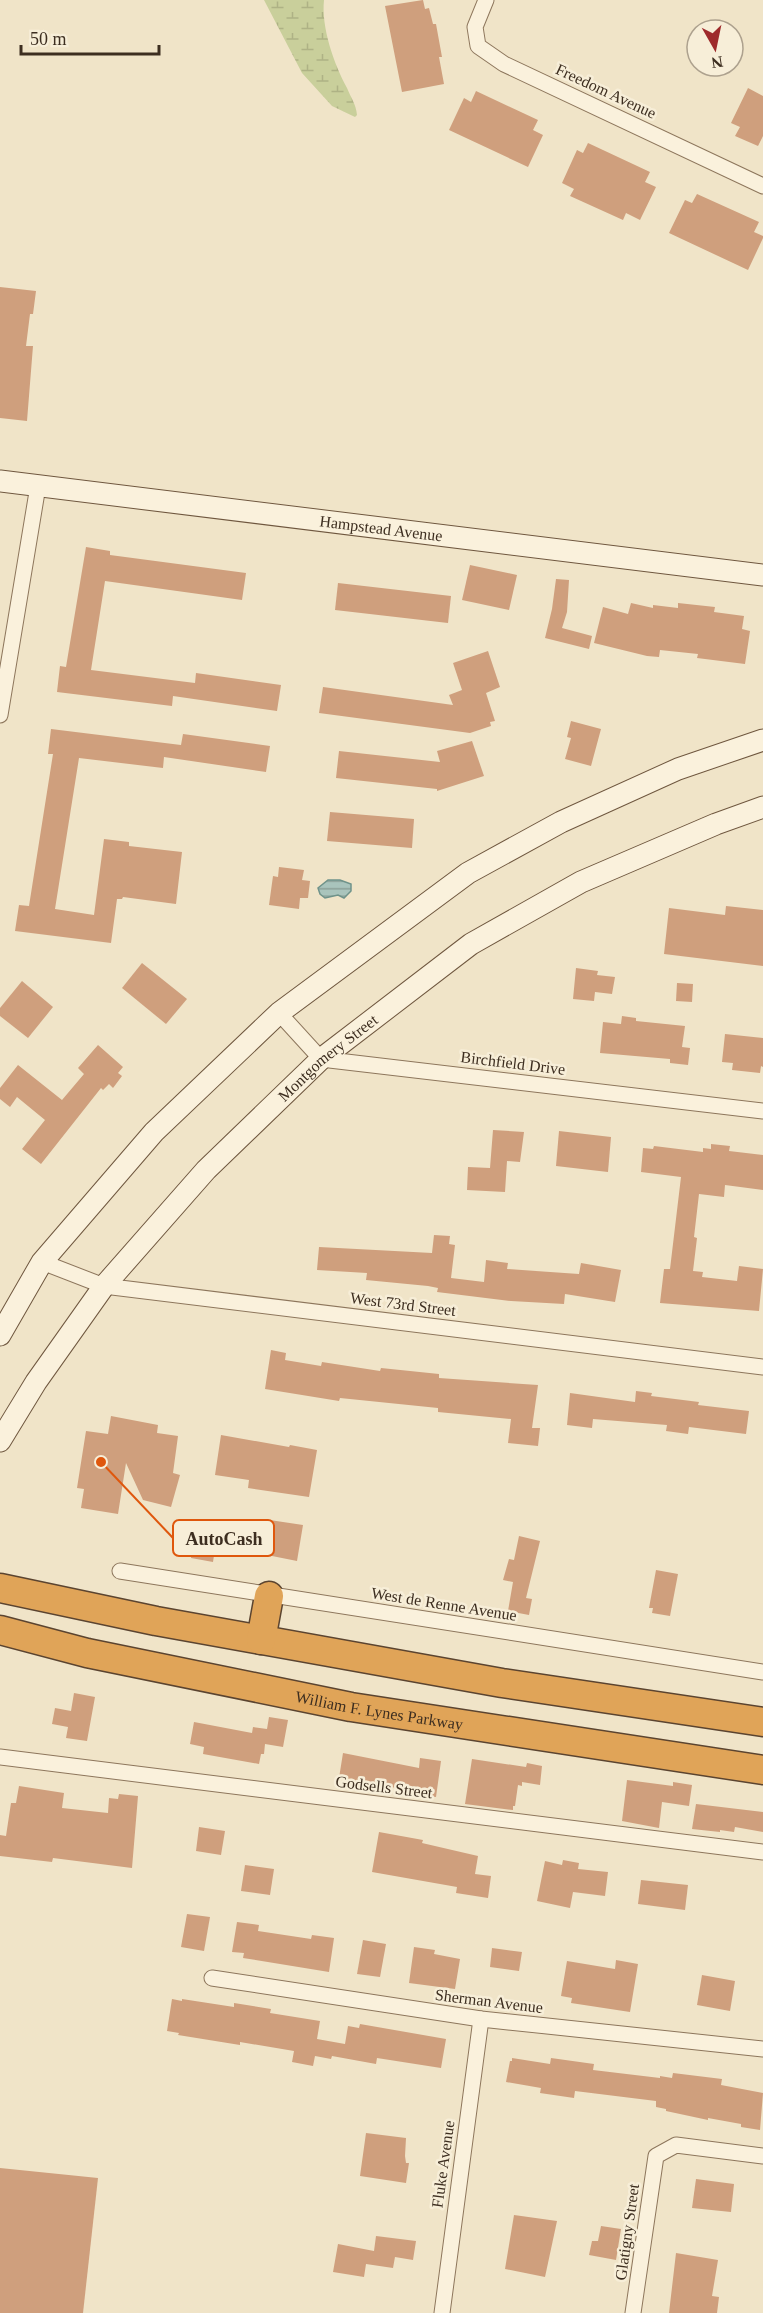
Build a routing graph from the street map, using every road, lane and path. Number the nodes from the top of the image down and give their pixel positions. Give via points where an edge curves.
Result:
1 (486, 0) edge
2 (763, 186) edge
3 (0, 481) edge
4 (39, 486) junction
5 (763, 575) edge
6 (0, 715) edge
7 (763, 740) edge
8 (763, 807) edge
9 (279, 1013) junction
10 (321, 1059) junction
11 (763, 1111) edge
12 (42, 1262) junction
13 (104, 1286) junction
14 (0, 1335) edge
15 (763, 1366) edge
16 (0, 1441) edge
17 (120, 1571) dead end
18 (0, 1588) edge
19 (269, 1596) junction
20 (0, 1630) edge
21 (261, 1640) junction
22 (763, 1672) edge
23 (763, 1722) edge
24 (0, 1756) edge
25 (763, 1770) edge
26 (763, 1852) edge
27 (212, 1978) dead end
28 (481, 2019) junction
29 (763, 2049) edge
30 (763, 2156) edge
31 (442, 2313) edge
32 (633, 2313) edge

1 - 2 street, Freedom Avenue via 475,27 478,46 504,64
3 - 4 street, Hampstead Avenue
4 - 5 street, Hampstead Avenue
4 - 6 street
7 - 9 street via 678,769 561,822 468,873
8 - 10 street, Montgomery Street via 581,882 471,944
9 - 10 street
9 - 12 street via 154,1132
10 - 11 street, Birchfield Drive
10 - 13 street, Montgomery Street via 206,1170
12 - 13 street, West 73rd Street
12 - 14 street
13 - 15 street, West 73rd Street
13 - 16 street, Montgomery Street
17 - 19 street, West de Renne Avenue
18 - 21 highway
19 - 21 highway
19 - 22 street, West de Renne Avenue
20 - 25 highway, William F. Lynes Parkway via 87,1653 351,1707
21 - 23 highway via 502,1683
24 - 26 street, Godsells Street
27 - 28 street, Sherman Avenue
28 - 29 street, Sherman Avenue
28 - 31 street, Fluke Avenue
30 - 32 street, Glatigny Street via 676,2145 656,2156

